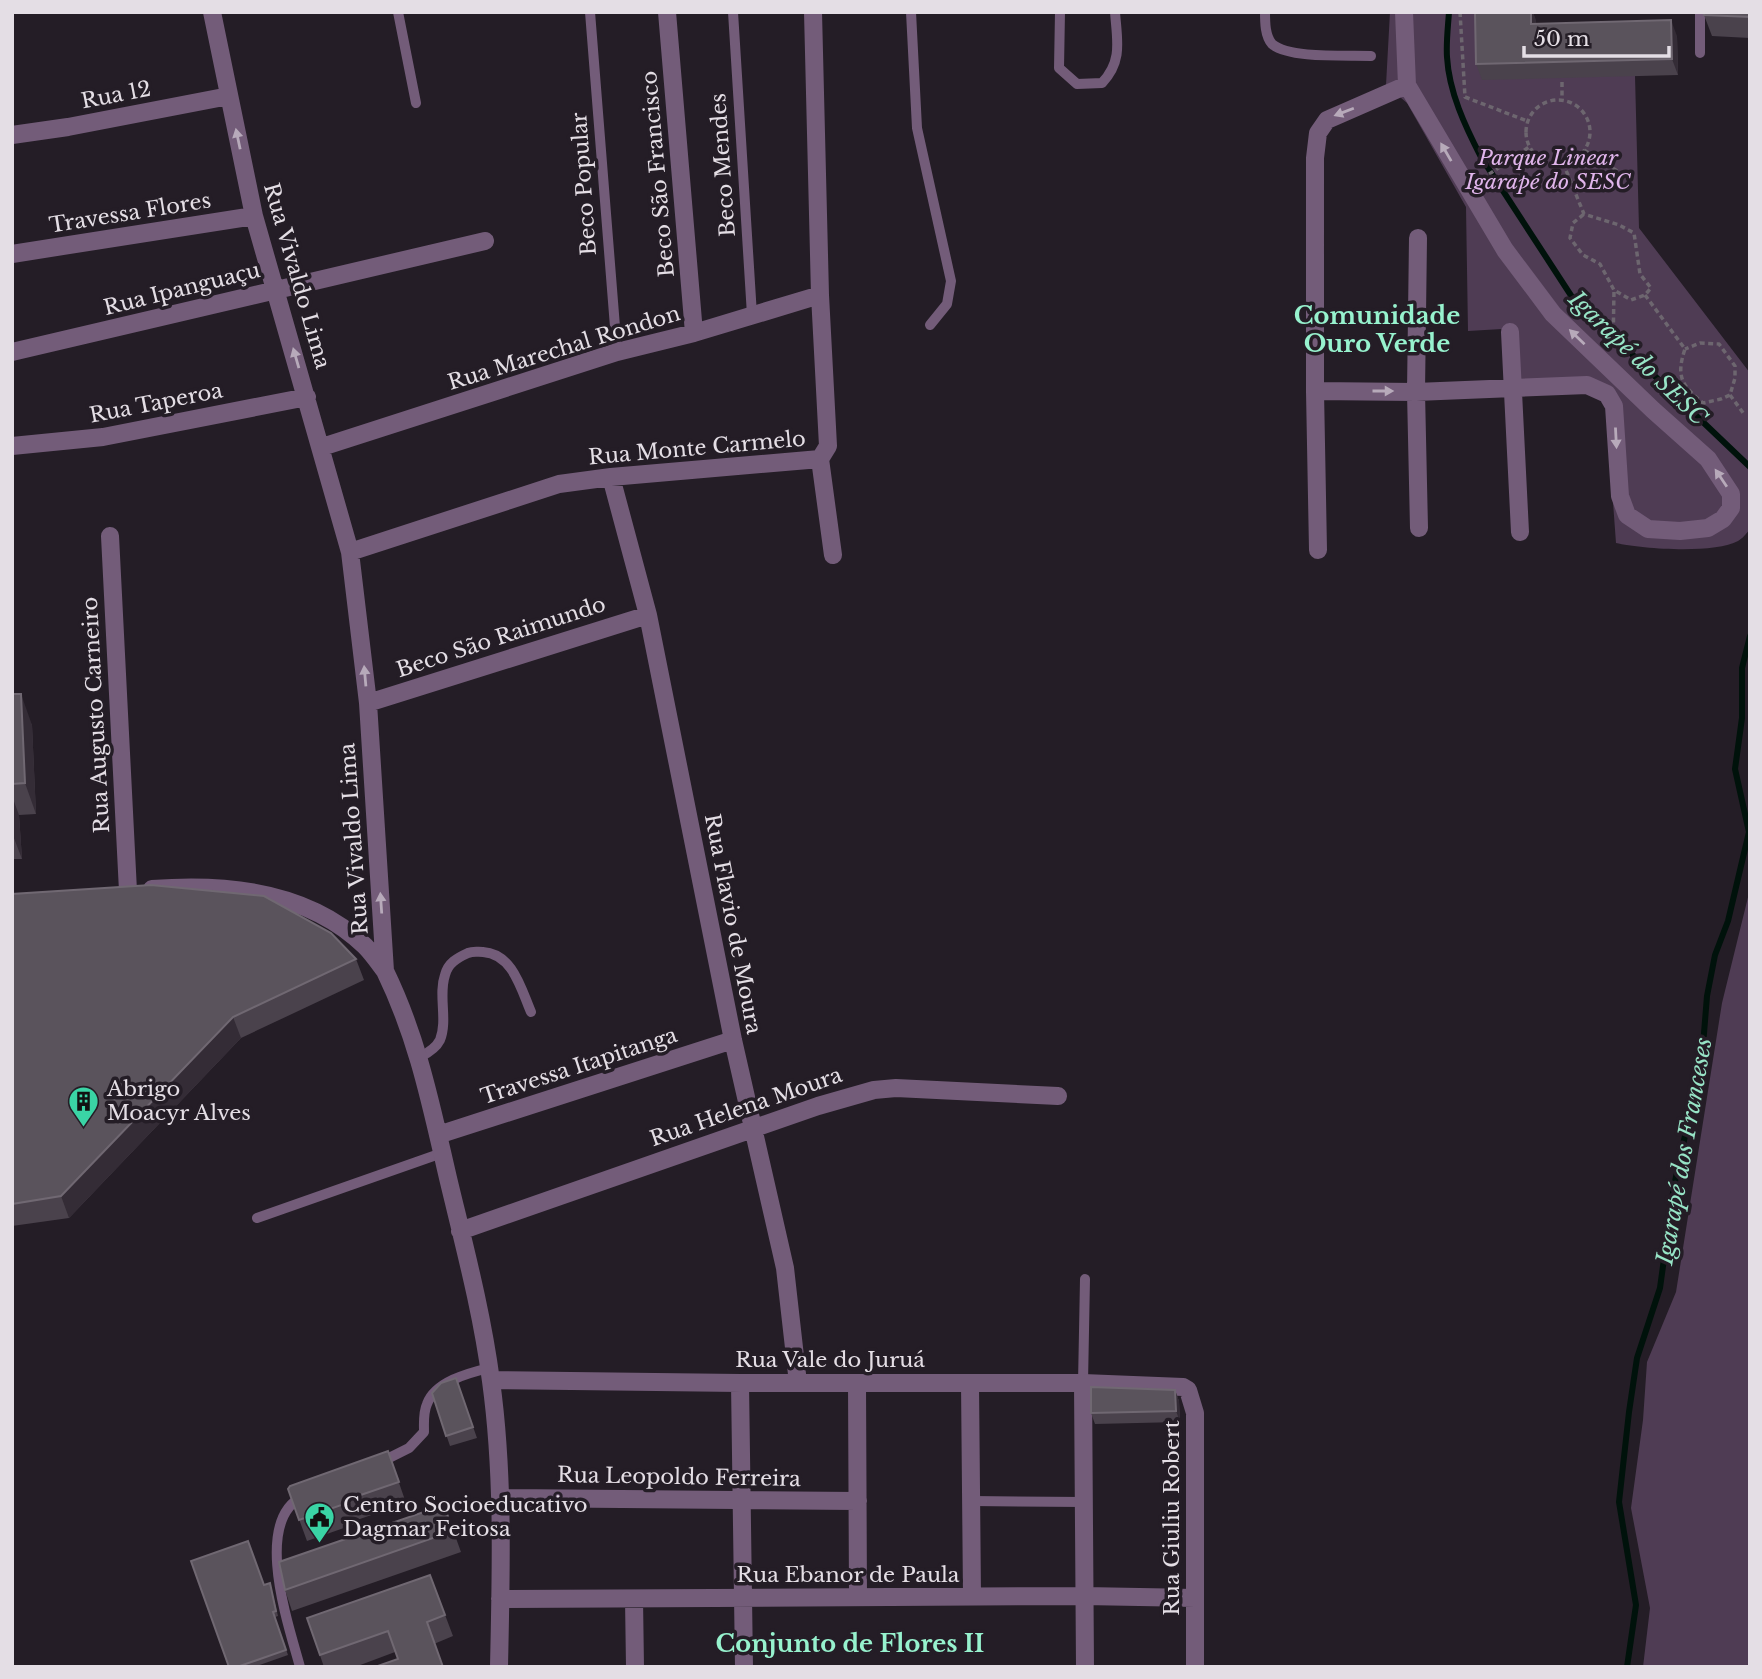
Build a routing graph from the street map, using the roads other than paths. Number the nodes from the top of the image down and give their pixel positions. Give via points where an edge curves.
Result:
1 (212, 12) edge
2 (398, 12) edge
3 (590, 12) edge
4 (667, 12) edge
5 (733, 12) edge
6 (813, 12) edge
7 (911, 12) edge
8 (1060, 12) edge
9 (1115, 12) edge
10 (1265, 12) edge
11 (1404, 12) edge
12 (1700, 12) edge
13 (1700, 53) dead end
14 (1371, 56) dead end
15 (1406, 85) junction
16 (229, 96) junction
17 (416, 103) dead end
18 (12, 135) edge
19 (254, 216) junction
20 (1418, 238) dead end
21 (485, 241) dead end
22 (12, 254) edge
23 (277, 290) junction
24 (820, 295) junction
25 (752, 315) junction
26 (930, 325) dead end
27 (1510, 332) dead end
28 (694, 333) junction
29 (12, 352) edge
30 (617, 352) junction
31 (1606, 365) junction
32 (1587, 385) junction
33 (1515, 387) junction
34 (1315, 391) junction
35 (1416, 392) junction
36 (307, 397) junction
37 (12, 446) edge
38 (322, 447) junction
39 (820, 459) junction
40 (611, 477) junction
41 (1419, 528) dead end
42 (1520, 532) dead end
43 (110, 536) dead end
44 (1318, 550) dead end
45 (350, 552) junction
46 (833, 555) dead end
47 (648, 615) junction
48 (368, 703) junction
49 (385, 971) junction
50 (531, 1012) dead end
51 (733, 1040) junction
52 (420, 1057) junction
53 (1058, 1096) dead end
54 (754, 1127) junction
55 (440, 1144) junction
56 (257, 1217) dead end
57 (460, 1231) junction
58 (1086, 1279) dead end
59 (490, 1374) junction
60 (740, 1383) junction
61 (798, 1383) junction
62 (1083, 1383) junction
63 (857, 1384) junction
64 (970, 1384) junction
65 (1169, 1386) joint
66 (369, 1468) edge
67 (316, 1489) edge
68 (500, 1498) junction
69 (858, 1501) junction
70 (971, 1501) junction
71 (743, 1502) junction
72 (1084, 1502) junction
73 (972, 1596) junction
74 (1084, 1596) junction
75 (858, 1597) junction
76 (743, 1598) junction
77 (1195, 1598) junction
78 (500, 1599) junction
79 (634, 1599) junction
80 (300, 1667) edge
81 (499, 1667) edge
82 (635, 1667) edge
83 (744, 1667) edge
84 (1085, 1667) edge
85 (1195, 1667) edge

1 - 16 street, Rua Vivaldo Lima
2 - 17 lane
3 - 30 lane, Beco Popular
4 - 28 street, Beco São Francisco
5 - 25 lane, Beco Mendes
6 - 24 street, Rua Monte Carmelo
7 - 26 lane via 917,128 951,281 947,304
8 - 9 lane via 1059,68 1077,84 1102,83 1113,72 1118,51
10 - 14 lane via 1267,34 1272,44 1283,50
11 - 15 street
12 - 13 lane
31 -> 15 street via 1553,314 1505,250
15 -> 34 street via 1336,114 1318,133
16 - 18 street, Rua 12
19 -> 16 street, Rua Vivaldo Lima
19 - 22 street, Travessa Flores
19 - 23 street, Rua Vivaldo Lima
20 - 35 street
21 - 23 street, Rua Ipanguaçu
23 - 29 street, Rua Ipanguaçu
36 -> 23 street, Rua Vivaldo Lima
24 - 25 street, Rua Marechal Rondon
24 - 39 street, Rua Monte Carmelo via 828,446
25 - 28 street, Rua Marechal Rondon
27 - 33 street
28 - 30 street, Rua Marechal Rondon
30 - 38 street, Rua Marechal Rondon
31 - 32 street
32 -> 31 street via 1607,394 1614,406 1620,496 1627,515 1648,529 1680,531 1708,528 1723,519 1731,508 1731,494 1708,459
32 - 33 street
33 - 35 street
33 - 42 street
34 -> 35 street
34 - 44 street
35 - 41 street
36 - 37 street, Rua Taperoa via 103,437
36 - 38 street, Rua Vivaldo Lima
38 - 45 street, Rua Vivaldo Lima
39 - 40 street, Rua Monte Carmelo
39 - 46 street
40 - 45 street, Rua Monte Carmelo via 559,484
40 - 47 street, Rua Flavio de Moura
43 - 49 street, Rua Augusto Carneiro via 121,891 226,888 268,895 306,907 341,928 365,946
48 -> 45 street, Rua Vivaldo Lima
47 - 48 street, Beco São Raimundo
47 - 51 street, Rua Flavio de Moura
49 -> 48 street, Rua Vivaldo Lima
49 - 52 street, Rua Vivaldo Lima
50 - 52 lane via 503,959 472,951 454,960 445,972 441,1039
51 - 54 street, Rua Flavio de Moura
51 - 55 street, Travessa Itapitanga
52 - 55 street, Rua Vivaldo Lima
53 - 54 street, Rua Helena Moura via 874,1090
54 - 57 street, Rua Helena Moura
54 - 61 street, Rua Flavio de Moura via 785,1268
55 - 56 lane
55 - 57 street, Rua Vivaldo Lima
57 - 59 street, Rua Vivaldo Lima
58 - 62 lane
59 - 60 street, Rua Vale do Juruá
59 - 66 lane via 465,1374 440,1388 428,1400 424,1432 409,1448
59 - 68 street, Rua Vivaldo Lima
60 - 61 street, Rua Vale do Juruá
60 - 71 street
61 - 63 street, Rua Vale do Juruá
62 - 64 street, Rua Vale do Juruá
62 - 65 street, Rua Vale do Juruá
62 - 72 street
63 - 64 street, Rua Vale do Juruá
63 - 69 street
64 - 70 street
65 - 77 street, Rua Giuliu Robert via 1188,1390 1195,1413
67 - 80 lane via 293,1500 282,1518 276,1547 280,1593
68 - 71 street, Rua Leopoldo Ferreira
68 - 78 street, Rua Vivaldo Lima
69 - 71 street, Rua Leopoldo Ferreira
69 - 75 street
70 - 72 lane
70 - 73 street
71 - 76 street
72 - 74 street
73 - 74 street, Rua Ebanor de Paula
73 - 75 street, Rua Ebanor de Paula
74 - 77 street, Rua Ebanor de Paula
74 - 84 street
75 - 76 street, Rua Ebanor de Paula
76 - 79 street, Rua Ebanor de Paula
76 - 83 street
77 - 85 street, Rua Giuliu Robert
78 - 79 street, Rua Ebanor de Paula
78 - 81 street, Rua Vivaldo Lima
79 - 82 street

